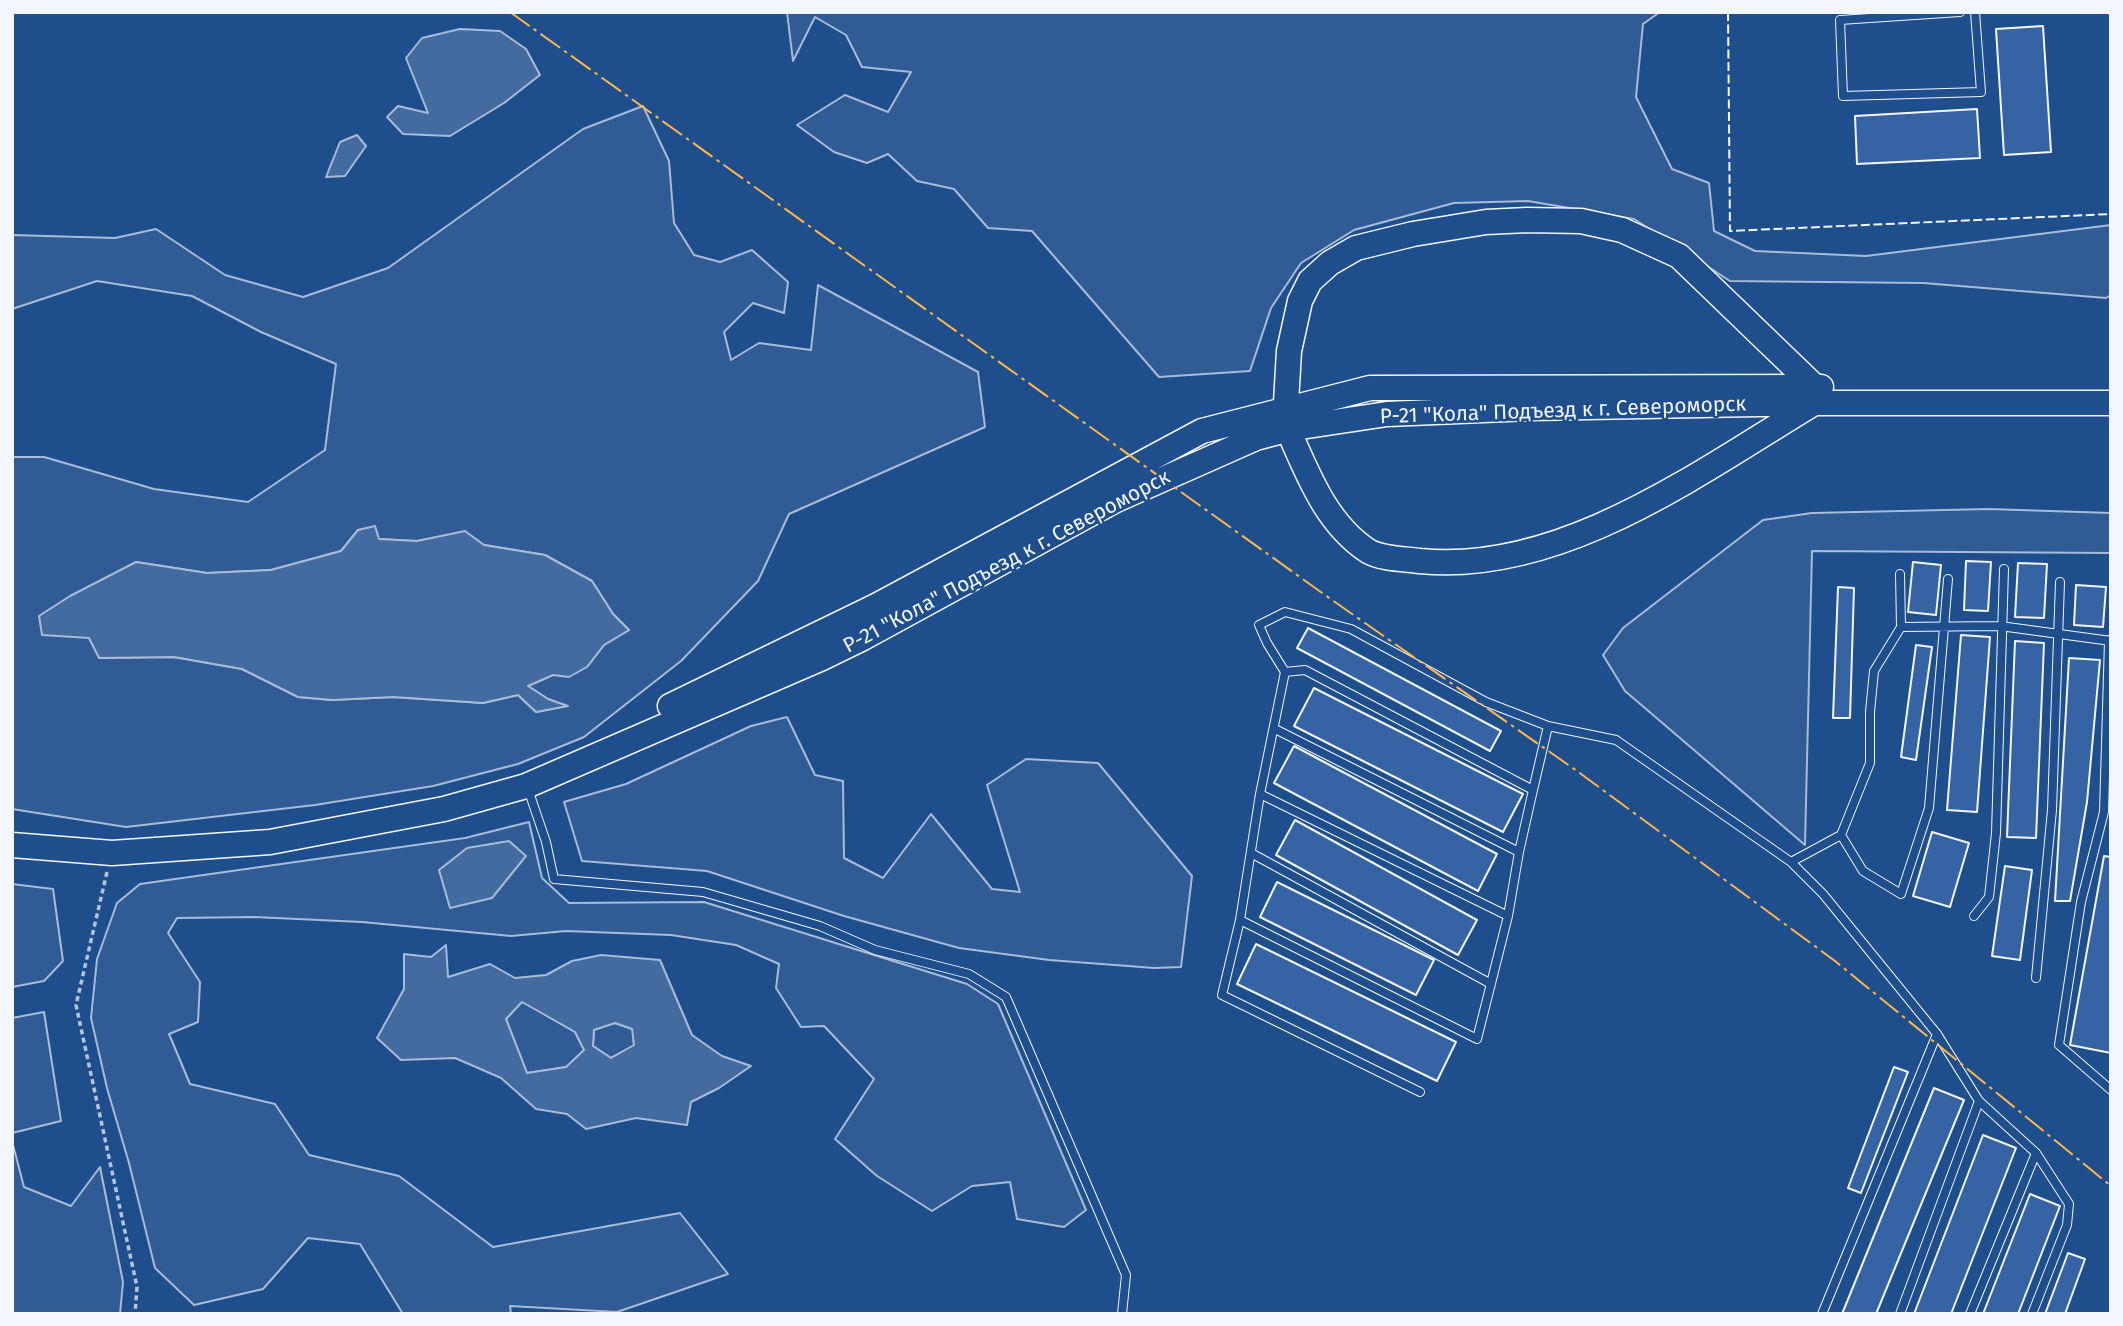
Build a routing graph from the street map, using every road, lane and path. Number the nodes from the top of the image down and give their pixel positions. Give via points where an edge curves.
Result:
1 (1960, 12) edge
2 (1975, 12) edge
3 (2111, 389) edge
4 (1815, 395) junction
5 (1286, 403) dead end
6 (2111, 403) edge
7 (1290, 434) dead end
8 (2004, 569) dead end
9 (1900, 574) dead end
10 (1948, 579) dead end
11 (2060, 582) dead end
12 (1900, 626) junction
13 (2000, 626) junction
14 (1943, 628) junction
15 (2057, 633) junction
16 (2110, 640) edge
17 (1285, 672) junction
18 (1548, 726) junction
19 (1275, 729) junction
20 (526, 786) junction
21 (1533, 790) junction
22 (1260, 794) junction
23 (474, 800) junction
24 (1842, 835) junction
25 (12, 845) edge
26 (1519, 852) junction
27 (112, 853) junction
28 (1251, 853) junction
29 (1791, 862) junction
30 (1508, 916) junction
31 (1974, 916) dead end
32 (1240, 920) junction
33 (2036, 978) dead end
34 (1491, 984) junction
35 (1937, 1034) junction
36 (2111, 1090) edge
37 (1420, 1091) dead end
38 (1979, 1101) junction
39 (2036, 1153) junction
40 (135, 1314) edge
41 (1122, 1314) edge
42 (1822, 1314) edge
43 (1900, 1314) edge
44 (1970, 1314) edge
45 (2032, 1314) edge

1 - 2 lane via 1840,20 1843,96 1981,92
3 - 4 main road
4 - 5 main road via 1679,256 1622,230 1581,221 1527,220 1413,234 1356,248 1329,263 1310,281 1300,301 1289,351
4 - 6 main road, Р-21 "Кола" Подъезд к г. Североморск
4 - 7 main road via 1671,489 1605,525 1530,551 1445,564 1370,552 1339,528
4 - 20 main road, Р-21 "Кола" Подъезд к г. Североморск via 1728,407 1387,414 1256,438 1116,500 822,658
4 - 23 main road via 1370,388 1202,430 876,606
8 - 13 lane
9 - 12 lane
10 - 14 lane
11 - 15 lane
12 - 14 lane
12 - 24 lane via 1874,671 1870,763
13 - 14 lane
13 - 15 lane
13 - 31 lane via 1996,833 1989,897
14 - 24 lane via 1929,808 1901,894 1863,871
15 - 16 lane
15 - 33 lane via 2052,810
16 - 36 lane via 2104,813 2081,902 2059,1045
17 - 18 lane via 1259,625 1285,612 1351,629 1486,702
17 - 19 lane
17 - 21 lane via 1305,670
18 - 21 lane
18 - 29 lane via 1616,740
19 - 22 lane
19 - 26 lane
20 - 23 main road, Р-21 "Кола" Подъезд к г. Североморск
20 - 41 lane via 554,879 703,892 820,926 875,950 969,974 1006,998 1126,1275
21 - 26 lane
22 - 28 lane
22 - 30 lane
23 - 27 main road, Р-21 "Кола" Подъезд к г. Североморск via 270,842
24 - 29 lane
25 - 27 main road, Р-21 "Кола" Подъезд к г. Североморск
26 - 30 lane
27 - 40 path via 76,1005 137,1287
28 - 32 lane
28 - 34 lane
29 - 35 lane via 1824,894
30 - 34 lane
32 - 34 lane via 1477,1039
32 - 37 lane via 1222,995
35 - 38 lane
35 - 42 lane
38 - 39 lane
38 - 43 lane
39 - 44 lane
39 - 45 lane via 2069,1204 2067,1225

